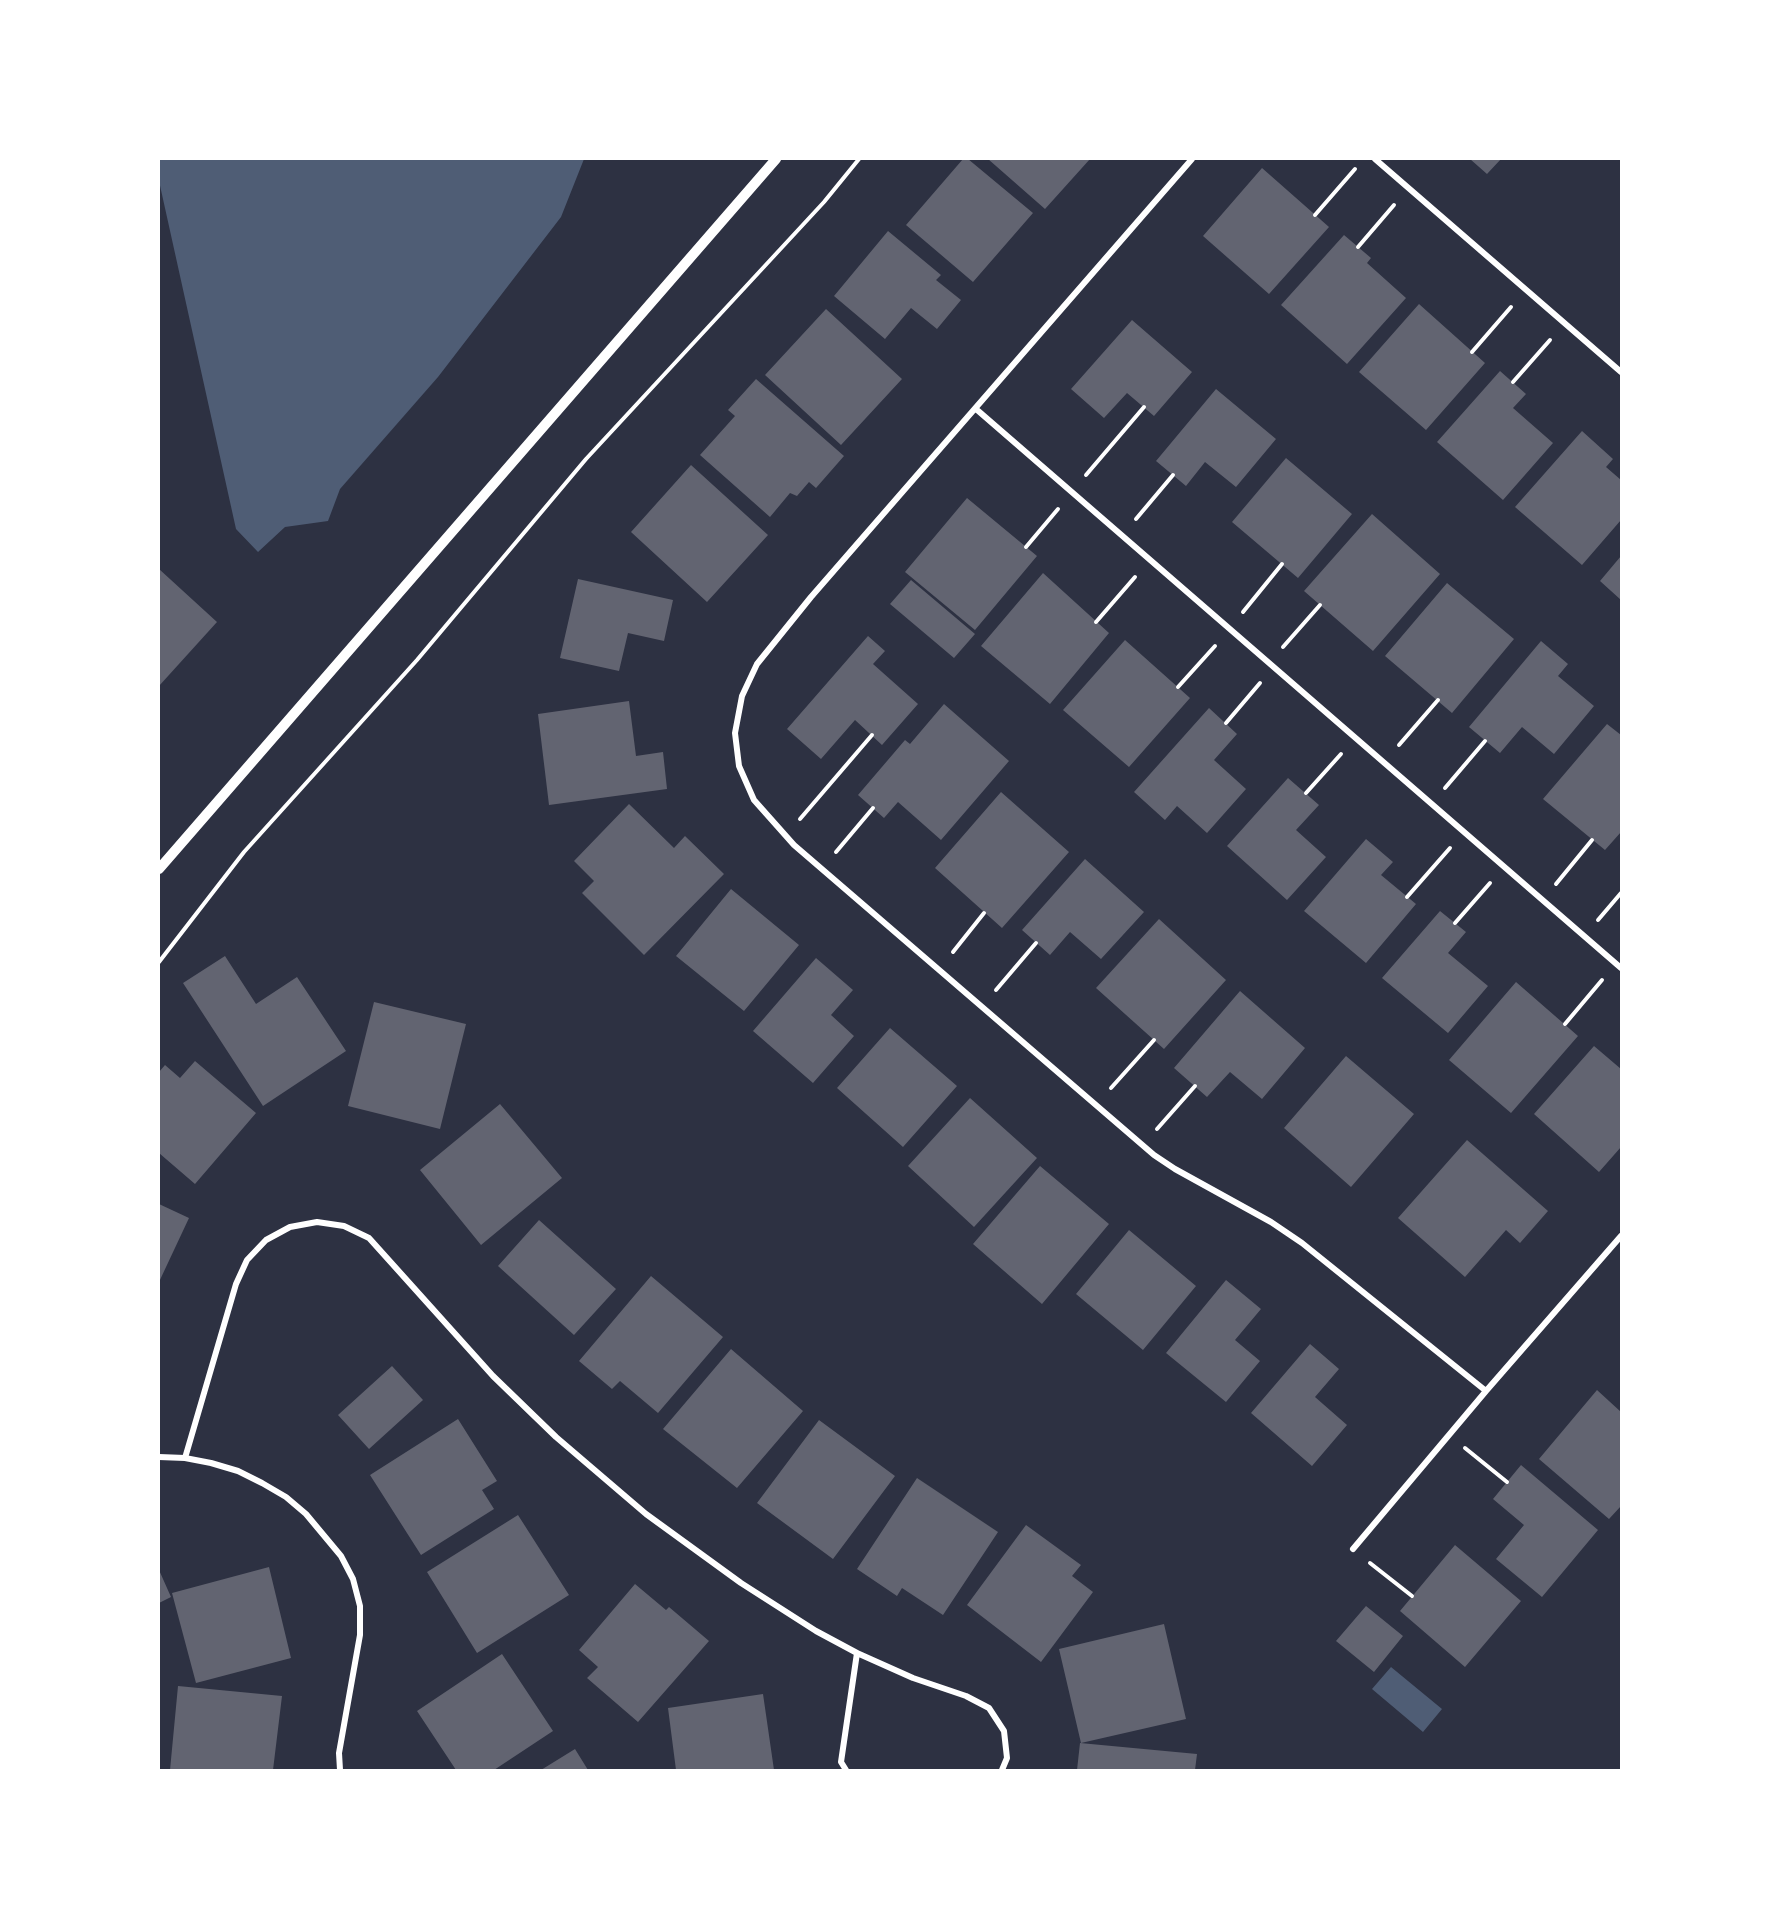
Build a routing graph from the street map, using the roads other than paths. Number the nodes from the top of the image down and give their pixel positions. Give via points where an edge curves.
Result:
1 (776, 159) edge
2 (1192, 159) edge
3 (1375, 159) edge
4 (1621, 372) edge
5 (976, 409) junction
6 (159, 869) edge
7 (1618, 966) edge
8 (1621, 1236) edge
9 (1486, 1391) junction
10 (159, 1457) edge
11 (185, 1458) junction
12 (1353, 1549) road end
13 (857, 1653) junction
14 (340, 1770) edge
15 (846, 1770) edge
16 (1002, 1770) edge

1 - 6 street
2 - 5 street
3 - 4 street
5 - 7 street
5 - 9 street via 757,664 742,696 735,733 739,766 754,800 822,868 1143,1145 1176,1169 1294,1238
8 - 9 street
9 - 12 street
10 - 11 street
11 - 13 street via 236,1284 247,1260 266,1240 290,1227 317,1222 344,1226 369,1238 493,1376 556,1437 646,1514 741,1583
11 - 14 street via 238,1471 285,1497 325,1534 353,1579 360,1606 360,1635 339,1752
13 - 15 street via 840,1762
13 - 16 street via 989,1708 1004,1731 1007,1758

